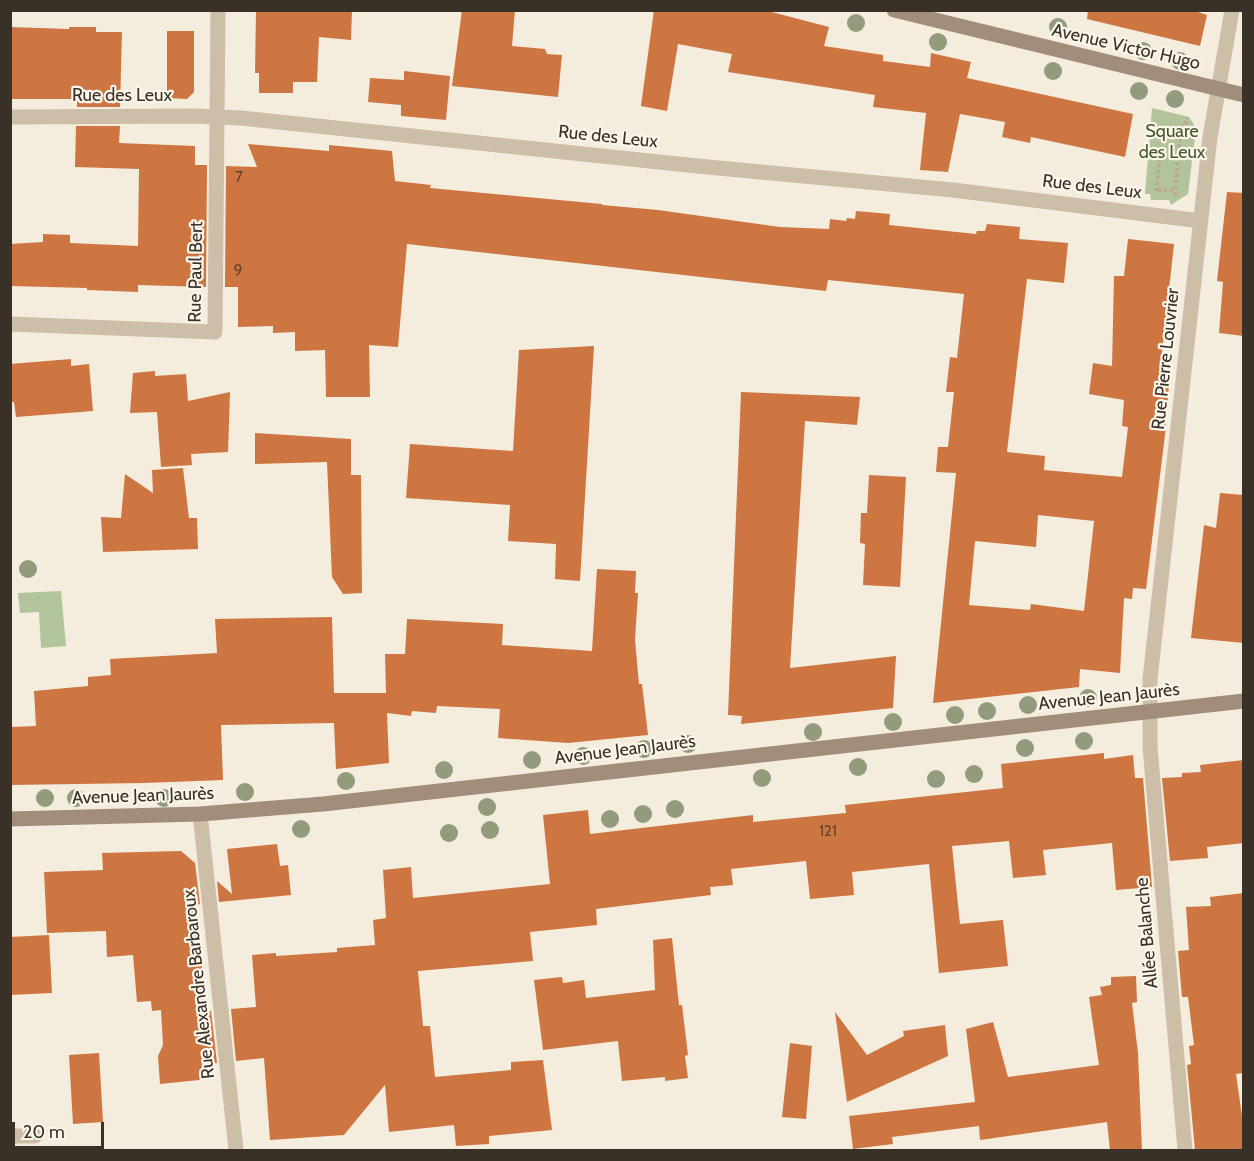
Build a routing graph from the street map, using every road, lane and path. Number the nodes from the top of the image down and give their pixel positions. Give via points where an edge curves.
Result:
1 (218, 10) edge
2 (894, 10) edge
3 (1232, 10) edge
4 (1219, 88) junction
5 (1244, 95) edge
6 (10, 117) edge
7 (217, 117) junction
8 (1189, 117) dead end
9 (1180, 134) junction
10 (1175, 190) junction
11 (1176, 202) dead end
12 (1201, 221) junction
13 (10, 324) edge
14 (1244, 701) edge
15 (1150, 713) junction
16 (200, 814) junction
17 (10, 819) edge
18 (10, 1136) edge
19 (35, 1136) dead end
20 (236, 1150) edge
21 (1185, 1150) edge

1 - 7 street, Rue Paul Bert
2 - 4 street, Avenue Victor Hugo
3 - 4 street, Rue Pierre Louvrier
4 - 5 street, Avenue Victor Hugo
4 - 12 street, Rue Pierre Louvrier
6 - 7 street, Rue des Leux
7 - 12 street, Rue des Leux via 953,190
7 - 13 street, Rue Paul Bert via 215,332
8 - 9 path
9 - 10 path
9 - 10 path via 1163,132 1158,190
10 - 11 path
12 - 15 street, Rue Pierre Louvrier via 1150,679
14 - 15 street, Avenue Jean Jaurès
15 - 16 street, Avenue Jean Jaurès via 323,804
15 - 21 street, Allée Balanche
16 - 17 street, Avenue Jean Jaurès
16 - 20 street, Rue Alexandre Barbaroux
18 - 19 street

